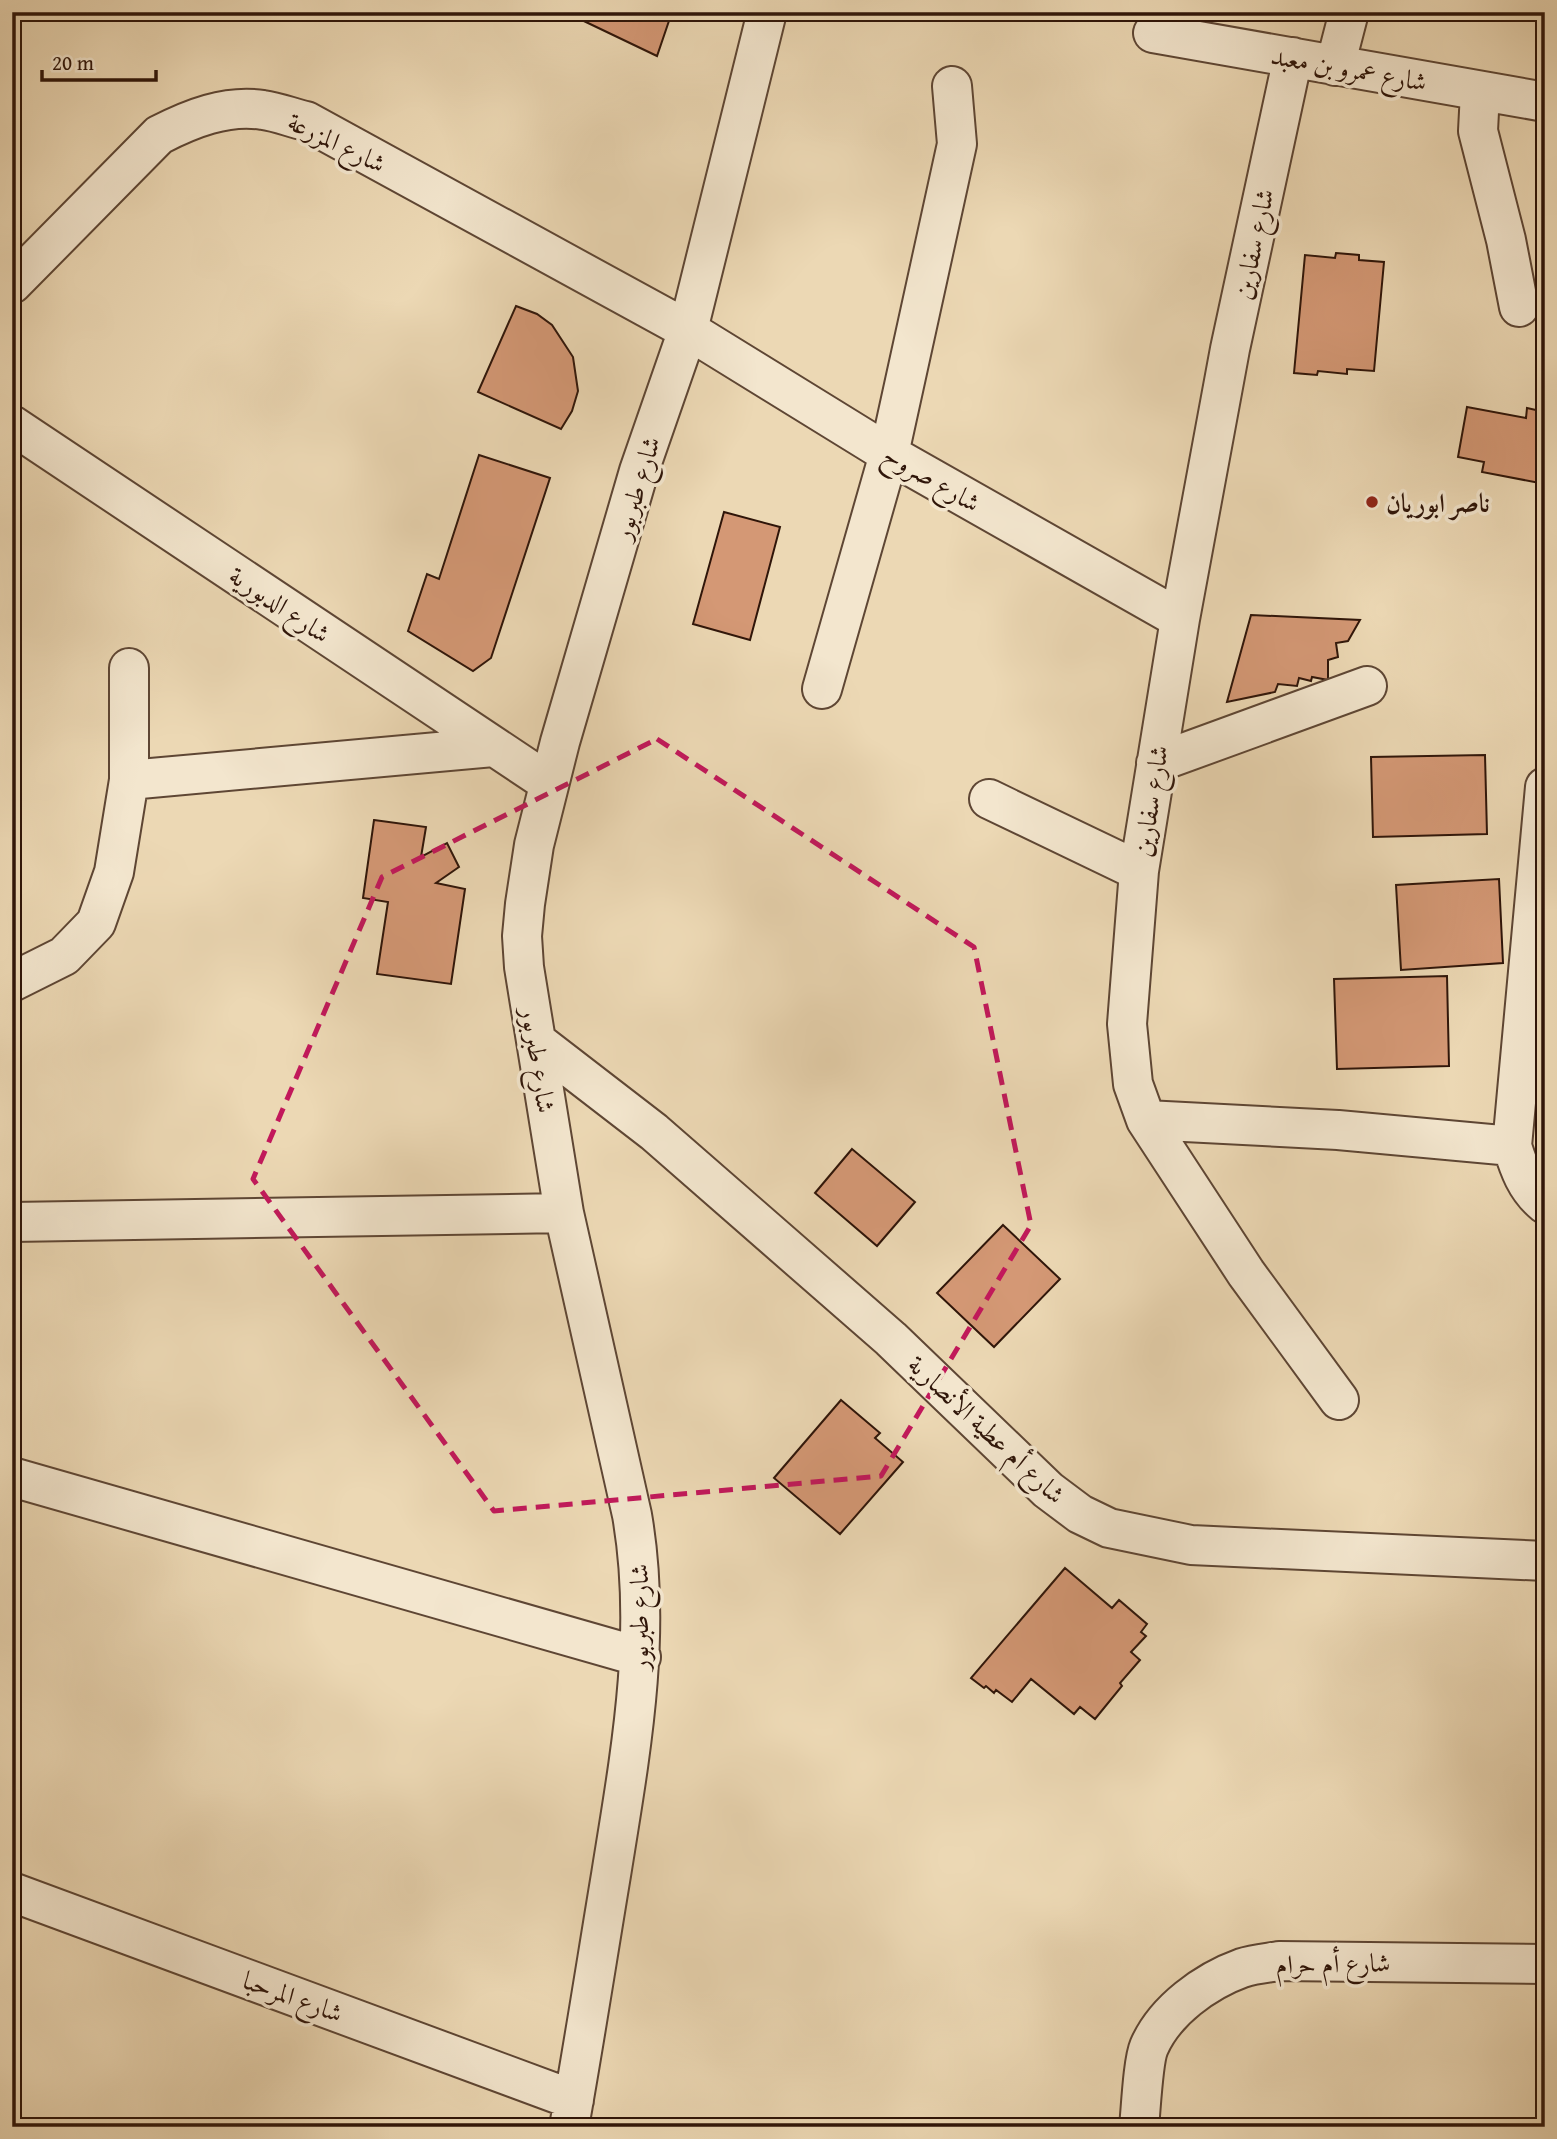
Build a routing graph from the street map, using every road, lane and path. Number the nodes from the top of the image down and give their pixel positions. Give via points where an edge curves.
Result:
1 (767, 12) edge
2 (1349, 12) edge
3 (1153, 33) dead end
4 (1293, 57) junction
5 (1335, 66) junction
6 (952, 86) dead end
7 (1480, 92) junction
8 (1545, 102) edge
9 (12, 284) edge
10 (1519, 307) dead end
11 (688, 330) junction
12 (12, 425) edge
13 (889, 454) junction
14 (1181, 618) junction
15 (129, 668) dead end
16 (1367, 686) dead end
17 (822, 689) dead end
18 (493, 747) junction
19 (1156, 763) junction
20 (129, 780) junction
21 (550, 783) junction
22 (1545, 788) edge
23 (989, 799) dead end
24 (1139, 871) junction
25 (12, 982) edge
26 (536, 1041) junction
27 (1146, 1120) junction
28 (1512, 1146) junction
29 (1545, 1204) edge
30 (564, 1213) junction
31 (12, 1222) edge
32 (1339, 1400) dead end
33 (12, 1477) edge
34 (1545, 1561) edge
35 (641, 1657) junction
36 (12, 1892) edge
37 (1545, 1964) edge
38 (571, 2113) edge
39 (1139, 2127) edge

1 - 11 street, شارع طبربور
2 - 5 street
3 - 4 street, شارع عمرو بن معبد
4 - 5 street, شارع عمرو بن معبد
4 - 14 street, شارع سفارين via 1230,349
5 - 7 street, شارع عمرو بن معبد
6 - 13 street via 957,144
7 - 8 street, شارع عمرو بن معبد
7 - 10 street via 1478,131
9 - 11 street, شارع المزرعة via 159,135 221,111 262,109 306,121
11 - 13 street, شارع صروح
11 - 21 street, شارع طبربور via 639,471
12 - 18 street, شارع الدبورية
13 - 14 street, شارع صروح
13 - 17 street
14 - 19 street, شارع سفارين
15 - 20 street
16 - 19 street
18 - 20 street
18 - 21 street, شارع الدبورية
19 - 24 street, شارع سفارين
20 - 25 street via 114,872 96,923 64,956
21 - 26 street, شارع طبربور via 528,878 522,936
22 - 28 street
23 - 24 street
24 - 27 street, شارع سفارين via 1128,1036 1133,1084
26 - 30 street, شارع طبربور
26 - 34 street, شارع أم عطية الأنصارية via 674,1150 891,1339 1048,1490 1080,1514 1109,1528 1191,1545
27 - 28 street via 1338,1130
27 - 32 street, شارع سفارين via 1246,1273
28 - 29 street via 1528,1187
30 - 31 street
30 - 35 street, شارع طبربور via 637,1542
33 - 35 street
35 - 38 street, شارع طبربور via 621,1811
36 - 38 street, شارع المرحبا
37 - 39 street, شارع أم حرام via 1279,1961 1243,1968 1206,1986 1162,2026 1149,2048

